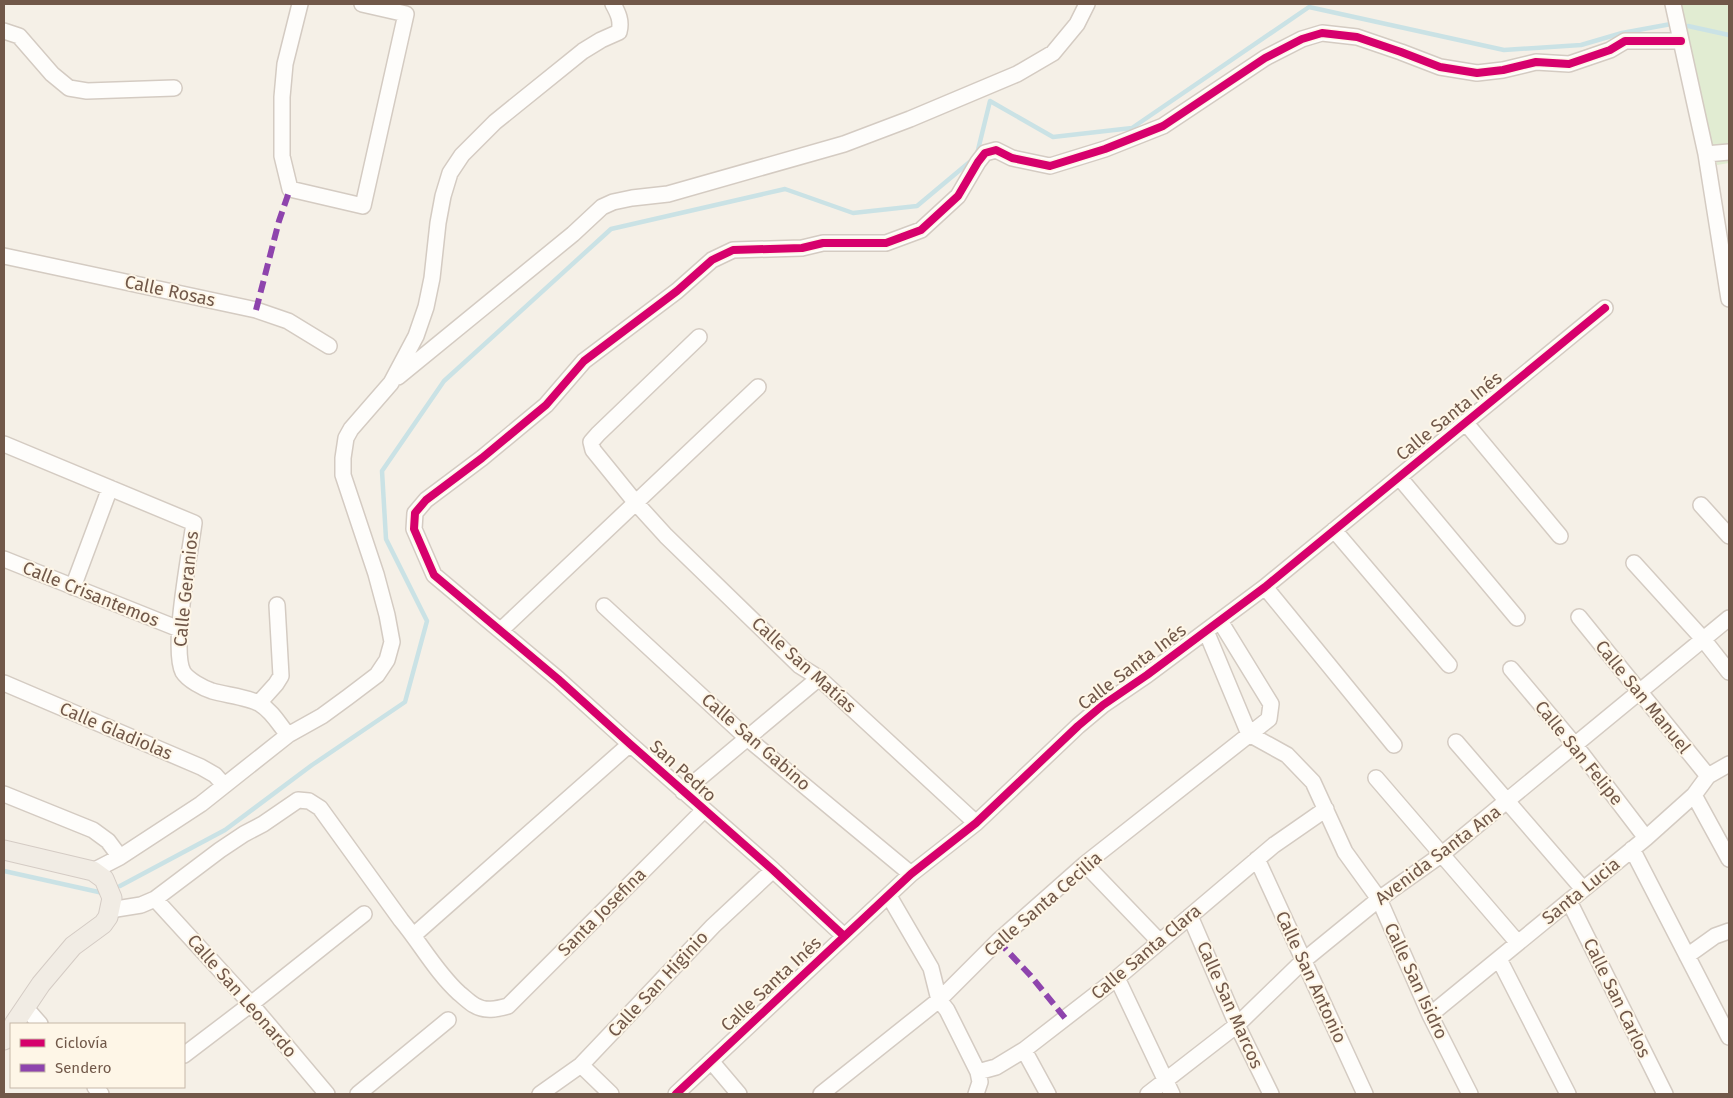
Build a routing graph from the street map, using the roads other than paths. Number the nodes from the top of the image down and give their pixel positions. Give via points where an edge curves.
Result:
1 (300, 4) edge
2 (362, 4) edge
3 (613, 4) edge
4 (1087, 4) edge
5 (1673, 4) edge
6 (4, 31) edge
7 (1681, 41) junction
8 (174, 88) dead end
9 (1729, 152) edge
10 (1706, 154) junction
11 (1725, 248) edge
12 (4, 256) edge
13 (1729, 299) edge
14 (1605, 308) dead end
15 (699, 337) dead end
16 (329, 346) dead end
17 (391, 383) junction
18 (758, 387) dead end
19 (1465, 422) junction
20 (4, 444) edge
21 (1399, 477) junction
22 (110, 488) junction
23 (636, 503) junction
24 (1701, 505) dead end
25 (1334, 530) junction
26 (1560, 536) dead end
27 (1729, 536) edge
28 (4, 559) edge
29 (1634, 563) dead end
30 (73, 587) junction
31 (1265, 587) junction
32 (277, 605) dead end
33 (604, 606) dead end
34 (1579, 617) dead end
35 (1517, 618) dead end
36 (1729, 618) edge
37 (1220, 621) junction
38 (179, 629) junction
39 (501, 630) junction
40 (1206, 631) junction
41 (1703, 639) junction
42 (1449, 665) dead end
43 (1512, 669) dead end
44 (1729, 672) edge
45 (819, 678) junction
46 (4, 683) edge
47 (1639, 692) junction
48 (259, 702) junction
49 (1249, 734) junction
50 (288, 735) junction
51 (747, 738) junction
52 (1456, 742) dead end
53 (630, 744) junction
54 (1394, 745) dead end
55 (1575, 745) junction
56 (1729, 764) edge
57 (1708, 776) junction
58 (1376, 778) dead end
59 (224, 785) junction
60 (683, 792) junction
61 (4, 794) edge
62 (1694, 795) junction
63 (1507, 802) junction
64 (1326, 809) junction
65 (704, 810) junction
66 (976, 823) junction
67 (1646, 838) junction
68 (1632, 849) junction
69 (4, 850) edge
70 (1441, 856) junction
71 (120, 857) junction
72 (1257, 859) junction
73 (1729, 859) edge
74 (1085, 864) junction
75 (773, 870) junction
76 (93, 871) junction
77 (911, 874) junction
78 (1583, 889) junction
79 (889, 896) junction
80 (110, 898) junction
81 (155, 899) junction
82 (1378, 899) junction
83 (1569, 901) junction
84 (364, 914) dead end
85 (1190, 916) junction
86 (1729, 931) edge
87 (414, 935) junction
88 (844, 936) junction
89 (1159, 941) junction
90 (1518, 943) junction
91 (1687, 956) junction
92 (1498, 959) junction
93 (1303, 961) junction
94 (1117, 978) junction
95 (939, 1000) junction
96 (251, 1004) junction
97 (25, 1007) junction
98 (1430, 1015) junction
99 (448, 1020) dead end
100 (15, 1023) edge
101 (39, 1023) edge
102 (1237, 1024) junction
103 (1729, 1037) edge
104 (1024, 1050) junction
105 (185, 1054) edge
106 (711, 1061) junction
107 (581, 1065) junction
108 (978, 1072) junction
109 (1169, 1088) edge
110 (327, 1094) edge
111 (358, 1094) edge
112 (540, 1094) edge
113 (610, 1094) edge
114 (676, 1094) edge
115 (739, 1094) edge
116 (821, 1094) edge
117 (976, 1094) edge
118 (1048, 1094) edge
119 (1148, 1094) edge
120 (1271, 1094) edge
121 (1365, 1094) edge
122 (1470, 1094) edge
123 (1568, 1094) edge
124 (1664, 1094) edge

1 - 2 street via 285,64 282,97 282,156 290,189 363,206 406,14
3 - 17 street via 620,19 619,32 583,52 495,122 462,155 450,173 443,196 426,307 416,336
4 - 17 street via 1077,24 1053,53 1017,74 910,119 844,144 668,194 632,198 602,207
5 - 7 street
6 - 8 street via 19,36 52,74 69,88 87,91
7 - 10 street
7 - 39 street, San Pedro via 1625,41 1610,50 1569,64 1536,62 1477,73 1440,67 1357,37 1322,33 1302,39 1265,58 1163,126 1105,150 1050,166 1012,158 996,150 985,153 958,196 921,230 886,243 733,250 712,260 677,291 584,361 546,405 426,500 415,513 414,529 434,575
9 - 10 street
10 - 11 street
11 - 13 street
12 - 16 street, Calle Rosas via 256,310 288,321
14 - 19 street, Calle Santa Inés
15 - 23 street, Calle San Matías via 591,442 593,450
17 - 50 street via 351,429 342,458 343,475 387,615 392,642 387,660 377,675 348,698
18 - 23 street
19 - 21 street, Calle Santa Inés
19 - 26 street
20 - 22 street, Calle Geranios
21 - 25 street, Calle Santa Inés
21 - 35 street
22 - 30 street
22 - 38 street, Calle Geranios via 194,523
23 - 39 street
23 - 45 street, Calle San Matías via 800,666
24 - 27 street
25 - 31 street, Calle Santa Inés
25 - 42 street
28 - 30 street, Calle Crisantemos
29 - 41 street
30 - 38 street, Calle Crisantemos
31 - 37 street, Calle Santa Inés
31 - 54 street
32 - 48 street via 282,676
33 - 51 street, Calle San Gabino
34 - 47 street, Calle San Manuel
36 - 41 street, Avenida Santa Ana
37 - 40 street, Calle Santa Inés
37 - 49 street, Calle Santa Cecilia via 1271,704 1269,719
38 - 48 street, Calle Geranios via 183,673 210,690
39 - 53 street, San Pedro
40 - 49 street
40 - 66 street, Calle Santa Inés via 1103,705
41 - 44 street
41 - 47 street, Avenida Santa Ana
43 - 55 street, Calle San Felipe
45 - 51 street
45 - 66 street, Calle San Matías
46 - 59 street, Calle Gladiolas via 201,767
47 - 55 street, Avenida Santa Ana
47 - 57 street, Calle San Manuel
48 - 50 street
49 - 64 street, Calle San Isidro via 1287,755 1313,782
49 - 74 street, Calle Santa Cecilia
50 - 59 street
51 - 60 street
51 - 77 street, Calle San Gabino
52 - 63 street
53 - 60 street, San Pedro
53 - 87 street
55 - 63 street, Avenida Santa Ana
55 - 67 street, Calle San Felipe
56 - 57 street, Santa Lucia
57 - 62 street, Santa Lucia
58 - 70 street
59 - 71 street via 201,804
60 - 65 street, San Pedro
61 - 71 street via 93,830 108,841
62 - 67 street, Santa Lucia
62 - 73 street
63 - 70 street, Avenida Santa Ana
63 - 78 street
64 - 72 street, Calle Santa Clara
64 - 82 street, Calle San Isidro via 1345,852
65 - 75 street, San Pedro
65 - 87 street, Santa Josefina via 508,1006 496,1009 474,1006 441,974
66 - 77 street, Calle Santa Inés
67 - 68 street, Santa Lucia
68 - 78 street, Santa Lucia
68 - 91 street
69 - 76 main road
70 - 82 street, Avenida Santa Ana
70 - 90 street
71 - 76 street
72 - 85 street, Calle Santa Clara
72 - 93 street, Calle San Antonio
74 - 89 street
74 - 95 street, Calle Santa Cecilia via 998,941
75 - 88 street, San Pedro
75 - 107 street, Calle San Higinio via 713,926
76 - 80 main road via 104,879
77 - 79 street, Calle Santa Inés
78 - 83 street, Santa Lucia
79 - 88 street, Calle Santa Inés
79 - 95 street via 931,968
80 - 81 street via 141,905
80 - 97 main road via 108,917 73,946
81 - 87 street via 220,850 283,809 298,800 309,801 320,808
81 - 96 street, Calle San Leonardo
82 - 93 street, Avenida Santa Ana
82 - 98 street, Calle San Isidro
83 - 90 street, Santa Lucia
83 - 124 street, Calle San Carlos
84 - 96 street
85 - 89 street, Calle Santa Clara
85 - 102 street, Calle San Marcos
86 - 91 street via 1715,936
88 - 106 street, Calle Santa Inés
89 - 94 street, Calle Santa Clara
90 - 92 street, Santa Lucia
91 - 103 street
92 - 98 street, Santa Lucia
92 - 123 street
93 - 102 street, Avenida Santa Ana
93 - 121 street, Calle San Antonio
94 - 104 street, Calle Santa Clara
94 - 109 street
95 - 108 street
95 - 116 street, Calle Santa Cecilia
96 - 105 street
96 - 110 street, Calle San Leonardo
97 - 100 main road
97 - 101 street
98 - 122 street, Calle San Isidro
99 - 111 street
102 - 109 street, Avenida Santa Ana
102 - 120 street, Calle San Marcos
104 - 108 street, Calle Santa Clara via 996,1067
104 - 118 street
106 - 114 street, Calle Santa Inés
106 - 115 street
107 - 112 street, Calle San Higinio
107 - 113 street
108 - 117 street via 980,1082
109 - 119 street, Avenida Santa Ana

